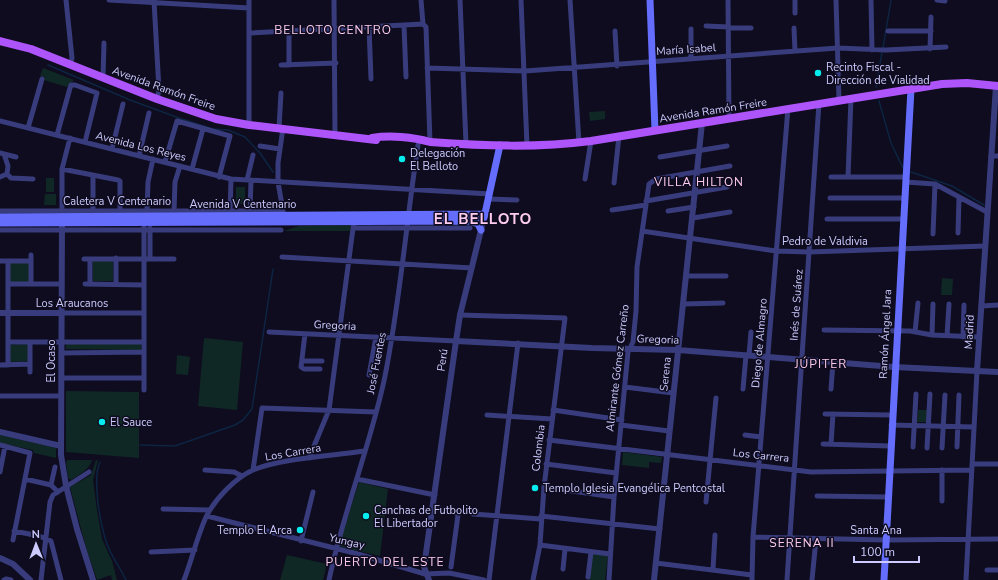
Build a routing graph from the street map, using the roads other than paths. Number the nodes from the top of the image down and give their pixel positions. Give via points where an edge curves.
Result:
1 (66, 0) edge
2 (109, 0) edge
3 (249, 0) edge
4 (334, 0) edge
5 (421, 0) edge
6 (460, 0) edge
7 (522, 0) edge
8 (570, 0) edge
9 (650, 0) edge
10 (728, 0) edge
11 (795, 0) edge
12 (836, 0) edge
13 (871, 0) edge
14 (937, 0) edge
15 (945, 1) edge
16 (154, 2) edge
17 (180, 2) edge
18 (249, 8) junction
19 (795, 13) dead end
20 (931, 17) dead end
21 (423, 24) junction
22 (404, 25) junction
23 (706, 26) dead end
24 (370, 27) junction
25 (729, 27) junction
26 (335, 28) junction
27 (751, 28) dead end
28 (794, 28) dead end
29 (691, 29) dead end
30 (289, 30) junction
31 (615, 31) dead end
32 (888, 31) dead end
33 (931, 31) junction
34 (249, 33) junction
35 (0, 41) edge
36 (104, 43) dead end
37 (0, 46) edge
38 (946, 47) dead end
39 (838, 48) junction
40 (930, 49) junction
41 (872, 50) junction
42 (796, 51) junction
43 (47, 56) junction
44 (728, 56) junction
45 (692, 59) junction
46 (652, 62) junction
47 (336, 63) junction
48 (70, 65) junction
49 (281, 65) dead end
50 (289, 65) junction
51 (617, 66) junction
52 (427, 68) junction
53 (575, 68) junction
54 (463, 69) junction
55 (525, 72) junction
56 (103, 77) junction
57 (406, 77) dead end
58 (42, 78) dead end
59 (371, 79) dead end
60 (997, 86) edge
61 (911, 89) junction
62 (281, 93) dead end
63 (851, 98) junction
64 (157, 99) junction
65 (839, 100) junction
66 (819, 103) junction
67 (123, 104) dead end
68 (788, 108) junction
69 (150, 113) dead end
70 (729, 118) junction
71 (0, 121) edge
72 (702, 123) junction
73 (250, 125) junction
74 (28, 128) junction
75 (281, 128) junction
76 (203, 129) junction
77 (995, 129) edge
78 (655, 130) junction
79 (57, 135) junction
80 (335, 135) junction
81 (619, 136) junction
82 (70, 138) junction
83 (590, 141) junction
84 (85, 142) junction
85 (424, 142) junction
86 (579, 143) junction
87 (466, 144) junction
88 (500, 145) junction
89 (260, 146) dead end
90 (527, 146) junction
91 (727, 146) dead end
92 (112, 149) junction
93 (280, 149) junction
94 (700, 150) junction
95 (2, 154) edge
96 (253, 155) dead end
97 (139, 156) junction
98 (995, 156) edge
99 (16, 157) dead end
100 (660, 157) dead end
101 (153, 159) junction
102 (165, 162) junction
103 (180, 166) junction
104 (730, 166) dead end
105 (62, 169) junction
106 (192, 169) junction
107 (698, 171) junction
108 (7, 174) junction
109 (0, 176) edge
110 (93, 176) junction
111 (219, 177) junction
112 (831, 177) dead end
113 (848, 177) junction
114 (33, 179) dead end
115 (231, 179) junction
116 (585, 179) dead end
117 (249, 180) junction
118 (906, 180) junction
119 (278, 182) junction
120 (614, 183) dead end
121 (935, 184) junction
122 (727, 187) dead end
123 (412, 188) junction
124 (695, 193) junction
125 (489, 196) junction
126 (830, 198) dead end
127 (904, 198) junction
128 (959, 198) junction
129 (517, 200) dead end
130 (646, 203) junction
131 (694, 207) junction
132 (612, 210) dead end
133 (0, 211) edge
134 (93, 211) junction
135 (147, 211) junction
136 (174, 211) junction
137 (250, 211) junction
138 (668, 211) dead end
139 (730, 212) dead end
140 (987, 212) junction
141 (120, 213) junction
142 (230, 213) junction
143 (485, 216) junction
144 (0, 217) edge
145 (692, 218) junction
146 (827, 219) dead end
147 (903, 219) junction
148 (62, 220) junction
149 (216, 222) junction
150 (408, 222) junction
151 (0, 223) edge
152 (354, 224) junction
153 (471, 225) junction
154 (147, 226) junction
155 (0, 230) edge
156 (281, 230) dead end
157 (481, 230) junction
158 (642, 231) junction
159 (958, 233) dead end
160 (933, 234) dead end
161 (690, 238) junction
162 (985, 246) junction
163 (901, 249) junction
164 (776, 251) junction
165 (809, 252) junction
166 (31, 255) dead end
167 (282, 257) dead end
168 (116, 258) junction
169 (144, 258) junction
170 (150, 259) junction
171 (174, 259) dead end
172 (0, 261) edge
173 (8, 261) junction
174 (31, 261) junction
175 (349, 261) junction
176 (401, 264) junction
177 (472, 268) junction
178 (686, 276) junction
179 (726, 276) dead end
180 (8, 284) junction
181 (30, 284) junction
182 (62, 284) junction
183 (116, 284) junction
184 (144, 285) junction
185 (918, 303) dead end
186 (683, 304) junction
187 (723, 304) dead end
188 (933, 304) dead end
189 (949, 304) dead end
190 (964, 305) dead end
191 (998, 305) edge
192 (981, 306) junction
193 (0, 313) edge
194 (8, 313) junction
195 (62, 313) junction
196 (144, 313) junction
197 (460, 315) junction
198 (824, 330) dead end
199 (896, 330) junction
200 (269, 332) dead end
201 (751, 332) dead end
202 (915, 332) junction
203 (305, 334) junction
204 (932, 335) junction
205 (340, 336) junction
206 (947, 336) junction
207 (963, 336) junction
208 (376, 337) junction
209 (979, 337) junction
210 (391, 338) junction
211 (456, 341) junction
212 (8, 342) junction
213 (30, 342) junction
214 (61, 342) junction
215 (144, 342) junction
216 (518, 343) junction
217 (562, 346) junction
218 (630, 348) junction
219 (678, 350) junction
220 (144, 352) junction
221 (61, 353) junction
222 (748, 355) junction
223 (768, 357) junction
224 (802, 359) junction
225 (302, 361) junction
226 (322, 361) dead end
227 (832, 362) junction
228 (30, 364) junction
229 (0, 365) edge
230 (8, 365) junction
231 (894, 367) junction
232 (320, 369) dead end
233 (977, 371) junction
234 (30, 372) dead end
235 (998, 372) edge
236 (370, 375) dead end
237 (61, 378) junction
238 (144, 378) junction
239 (625, 387) junction
240 (743, 389) dead end
241 (831, 389) dead end
242 (144, 390) dead end
243 (673, 393) junction
244 (916, 394) dead end
245 (930, 394) dead end
246 (945, 395) dead end
247 (960, 395) dead end
248 (0, 396) edge
249 (61, 396) junction
250 (716, 398) dead end
251 (329, 410) junction
252 (554, 410) junction
253 (376, 412) junction
254 (825, 414) dead end
255 (833, 414) junction
256 (487, 415) dead end
257 (892, 415) junction
258 (508, 416) junction
259 (552, 418) junction
260 (621, 422) junction
261 (891, 425) junction
262 (915, 426) junction
263 (929, 426) junction
264 (943, 426) junction
265 (958, 427) junction
266 (974, 427) junction
267 (669, 431) junction
268 (0, 432) edge
269 (745, 435) dead end
270 (761, 437) junction
271 (549, 440) junction
272 (823, 444) dead end
273 (831, 444) junction
274 (3, 446) edge
275 (61, 446) junction
276 (890, 446) junction
277 (913, 447) dead end
278 (957, 447) dead end
279 (927, 448) dead end
280 (942, 448) dead end
281 (619, 449) junction
282 (364, 451) junction
283 (666, 454) junction
284 (309, 458) junction
285 (710, 460) junction
286 (546, 464) junction
287 (973, 464) junction
288 (998, 464) edge
289 (759, 465) junction
290 (55, 467) dead end
291 (794, 468) junction
292 (205, 470) dead end
293 (253, 470) junction
294 (942, 470) junction
295 (972, 470) junction
296 (888, 471) junction
297 (0, 472) edge
298 (89, 472) dead end
299 (616, 473) junction
300 (242, 476) junction
301 (25, 479) junction
302 (357, 479) junction
303 (51, 485) junction
304 (66, 486) junction
305 (544, 487) junction
306 (58, 492) junction
307 (313, 492) dead end
308 (435, 495) junction
309 (817, 496) dead end
310 (614, 497) junction
311 (887, 497) junction
312 (942, 501) dead end
313 (706, 502) dead end
314 (433, 508) junction
315 (163, 509) dead end
316 (210, 510) junction
317 (473, 514) dead end
318 (497, 515) junction
319 (207, 516) junction
320 (541, 517) junction
321 (613, 524) junction
322 (660, 529) junction
323 (14, 531) junction
324 (715, 535) dead end
325 (753, 537) junction
326 (46, 538) junction
327 (998, 538) edge
328 (790, 539) junction
329 (816, 539) junction
330 (968, 539) junction
331 (13, 540) dead end
332 (886, 540) junction
333 (301, 541) junction
334 (540, 545) junction
335 (335, 549) junction
336 (565, 549) junction
337 (195, 550) junction
338 (151, 552) dead end
339 (591, 552) junction
340 (610, 554) junction
341 (0, 558) edge
342 (656, 563) junction
343 (451, 567) dead end
344 (562, 570) dead end
345 (713, 570) junction
346 (987, 570) dead end
347 (998, 570) edge
348 (425, 574) junction
349 (588, 577) dead end
350 (752, 577) edge
351 (4, 580) edge
352 (11, 580) edge
353 (30, 580) edge
354 (41, 580) edge
355 (61, 580) edge
356 (93, 580) edge
357 (184, 580) edge
358 (329, 580) edge
359 (429, 580) edge
360 (484, 580) edge
361 (489, 580) edge
362 (533, 580) edge
363 (608, 580) edge
364 (654, 580) edge
365 (787, 580) edge
366 (812, 580) edge
367 (884, 580) edge
368 (966, 580) edge

1 - 48 street via 72,58
2 - 16 street
3 - 18 street
4 - 26 street
5 - 21 street, José Fuentes
6 - 54 street
7 - 55 street
8 - 53 street
9 - 46 main road
10 - 25 street
11 - 19 street
12 - 39 street
13 - 41 street
14 - 15 street
16 - 17 street
16 - 64 street via 159,90
17 - 18 street
18 - 34 street
20 - 33 street
21 - 22 street
21 - 52 street, José Fuentes via 426,27
22 - 24 street
22 - 57 street
23 - 25 street
24 - 26 street
24 - 59 street
25 - 27 street
25 - 44 street
26 - 30 street
26 - 47 street
28 - 42 street
29 - 45 street
30 - 34 street
30 - 50 street
31 - 51 street
32 - 33 street
33 - 40 street
34 - 73 street
35 - 43 main road, Avenida Ramón Freire
36 - 56 street
37 - 43 main road, Avenida Ramón Freire
38 - 40 street, María Isabel
39 - 41 street, María Isabel
39 - 42 street, María Isabel
39 - 65 street
40 - 41 street, María Isabel
42 - 44 street, María Isabel
43 - 48 main road, Avenida Ramón Freire
44 - 45 street, María Isabel
44 - 70 street
45 - 46 street, María Isabel
46 - 51 street, María Isabel
46 - 78 main road
47 - 50 street
47 - 80 street
48 - 56 main road, Avenida Ramón Freire
49 - 50 street
51 - 53 street, María Isabel
52 - 54 street, María Isabel
52 - 85 street, José Fuentes
53 - 55 street, María Isabel
53 - 86 street
54 - 55 street, María Isabel
54 - 87 street
55 - 90 street
56 - 64 main road, Avenida Ramón Freire
58 - 74 street
60 - 61 main road, Avenida Ramón Freire via 961,83
60 - 77 street, Madrid
61 - 63 main road, Avenida Ramón Freire
61 - 118 main road, Ramón Ángel Jara
62 - 75 street
63 - 65 main road, Avenida Ramón Freire
63 - 113 street
64 - 73 main road, Avenida Ramón Freire via 203,115
65 - 66 main road, Avenida Ramón Freire
66 - 68 main road, Avenida Ramón Freire
66 - 165 street, Inés de Suárez
67 - 92 street
68 - 70 main road, Avenida Ramón Freire
68 - 164 street, Diego de Almagro
69 - 97 street
70 - 72 main road, Avenida Ramón Freire
71 - 74 street, Avenida Los Reyes
72 - 78 main road, Avenida Ramón Freire
72 - 94 street, Serena
73 - 75 main road, Avenida Ramón Freire
74 - 79 street, Avenida Los Reyes
75 - 80 main road, Avenida Ramón Freire
75 - 93 street
76 - 102 street via 177,121
76 - 106 street
76 - 111 street via 230,136
77 - 98 street, Madrid
78 - 81 main road, Avenida Ramón Freire
79 - 82 street, Avenida Los Reyes
79 - 84 street via 71,86 97,93
80 - 85 main road, Avenida Ramón Freire via 372,138 380,142
81 - 83 main road, Avenida Ramón Freire
81 - 120 street
82 - 84 street, Avenida Los Reyes
82 - 105 street, El Ocaso
83 - 86 main road, Avenida Ramón Freire
83 - 116 street
84 - 92 street, Avenida Los Reyes
85 - 87 main road, Avenida Ramón Freire
85 - 123 street, José Fuentes
86 - 90 main road, Avenida Ramón Freire
87 - 88 main road, Avenida Ramón Freire
88 - 90 main road, Avenida Ramón Freire
88 - 125 main road, Perú
89 - 93 street
91 - 94 street
92 - 97 street, Avenida Los Reyes
93 - 119 street
94 - 100 street
94 - 107 street, Serena
95 - 99 street
95 - 108 street via 8,166
96 - 117 street
97 - 101 street, Avenida Los Reyes
98 - 140 street, Madrid
101 - 102 street, Avenida Los Reyes
101 - 135 street via 148,182
102 - 103 street, Avenida Los Reyes
103 - 106 street, Avenida Los Reyes
103 - 136 street via 175,182
104 - 107 street
105 - 110 street
105 - 148 street, El Ocaso
106 - 111 street, Avenida Los Reyes
107 - 124 street, Serena
107 - 130 street, Almirante Gómez Carreño via 656,179 649,184
108 - 109 street
108 - 114 street via 10,178
110 - 134 street
110 - 141 street via 120,181
111 - 115 street, Avenida Los Reyes
112 - 113 street
113 - 118 street
115 - 117 street, Avenida Los Reyes
115 - 142 street
117 - 119 street, Avenida Los Reyes
117 - 137 street
118 - 121 street
118 - 127 main road, Ramón Ángel Jara
119 - 123 street, Avenida Los Reyes
119 - 137 street, Caletera V Centenario via 283,211
121 - 128 street
121 - 160 street
122 - 124 street
123 - 125 street, Avenida Los Reyes
123 - 150 street, José Fuentes
124 - 130 street
124 - 131 street, Serena
125 - 129 street, Avenida Los Reyes
125 - 143 main road, Perú
126 - 127 street
127 - 147 main road, Ramón Ángel Jara
128 - 140 street
128 - 159 street
130 - 132 street
130 - 158 street, Almirante Gómez Carreño
131 - 138 street
131 - 145 street, Serena
133 - 148 street, Caletera V Centenario
134 - 141 street, Caletera V Centenario
134 - 148 street, Caletera V Centenario
135 - 136 street, Caletera V Centenario
135 - 141 street, Caletera V Centenario
136 - 142 street, Caletera V Centenario
137 - 142 street, Caletera V Centenario
139 - 145 street
140 - 162 street, Madrid
141 - 142 main road, Avenida V Centenario
141 - 148 main road, Avenida V Centenario
142 - 149 street
142 - 150 main road, Avenida V Centenario
143 - 150 main road, Avenida V Centenario
143 - 153 main road, Avenida V Centenario
143 - 157 street, Perú
144 - 148 main road, Avenida V Centenario
145 - 161 street, Serena
146 - 147 street
147 - 163 main road, Ramón Ángel Jara
148 - 151 main road, Avenida V Centenario
148 - 154 main road, Avenida V Centenario
148 - 155 street, Caletera V Centenario
148 - 182 street, El Ocaso
149 - 152 main road, Avenida V Centenario
149 - 154 main road, Avenida V Centenario
150 - 152 main road, Avenida V Centenario
150 - 153 main road, Avenida V Centenario
150 - 176 street, José Fuentes
152 - 175 street
153 - 157 main road via 478,224
154 - 156 street
154 - 169 street
154 - 170 street
157 - 177 street, Perú
158 - 161 street, Pedro de Valdivia
158 - 218 street, Almirante Gómez Carreño via 637,267 633,342
161 - 164 street, Pedro de Valdivia
161 - 178 street, Serena
162 - 163 street, Pedro de Valdivia
162 - 192 street, Madrid
163 - 165 street, Pedro de Valdivia
163 - 199 main road, Ramón Ángel Jara
164 - 165 street, Pedro de Valdivia
164 - 223 street, Diego de Almagro
165 - 224 street, Inés de Suárez
166 - 174 street
167 - 175 street
168 - 169 street
168 - 183 street
168 - 183 street via 87,259 87,284
169 - 170 street
169 - 184 street
170 - 171 street
172 - 173 street
173 - 174 street
173 - 180 street
174 - 181 street
175 - 176 street
175 - 205 street
176 - 177 street
176 - 210 street, José Fuentes
177 - 197 street, Perú
178 - 179 street
178 - 186 street, Serena
180 - 181 street
180 - 194 street
181 - 182 street
182 - 195 street, El Ocaso
183 - 184 street
184 - 196 street
185 - 202 street
186 - 187 street
186 - 219 street, Serena
188 - 204 street
189 - 206 street
190 - 207 street
191 - 192 street
192 - 209 street, Madrid
193 - 194 street, Los Araucanos
194 - 195 street, Los Araucanos
194 - 212 street
195 - 196 street, Los Araucanos
195 - 214 street, El Ocaso
196 - 215 street
197 - 211 street, Perú
197 - 217 street, Colombia via 565,318
198 - 199 street
199 - 202 street
199 - 231 main road, Ramón Ángel Jara
200 - 203 street, Gregoria
201 - 222 street
202 - 204 street
203 - 205 street, Gregoria
203 - 225 street
204 - 206 street
205 - 208 street, Gregoria
205 - 251 street
206 - 207 street
207 - 209 street
208 - 210 street, Gregoria
208 - 236 street
209 - 233 street, Madrid
210 - 211 street, Gregoria
210 - 253 street, José Fuentes
211 - 216 street, Gregoria
211 - 308 street, Perú
212 - 213 street
212 - 230 street
213 - 214 street
213 - 228 street
214 - 215 street
214 - 221 street, El Ocaso
215 - 220 street
216 - 217 street, Gregoria
216 - 258 street
217 - 218 street, Gregoria
217 - 252 street, Colombia
218 - 219 street, Gregoria
218 - 239 street, Almirante Gómez Carreño
219 - 222 street, Gregoria
219 - 243 street, Serena
220 - 221 street
220 - 238 street
221 - 237 street, El Ocaso
222 - 223 street, Gregoria
222 - 240 street
223 - 224 street, Gregoria
223 - 270 street, Diego de Almagro
224 - 227 street, Gregoria
224 - 291 street, Inés de Suárez
225 - 226 street
225 - 232 street via 303,368
227 - 231 street, Gregoria
227 - 241 street
228 - 230 street
228 - 234 street
229 - 230 street
231 - 233 street, Gregoria
231 - 257 main road, Ramón Ángel Jara
233 - 235 street, Gregoria
233 - 266 street, Madrid
237 - 238 street
237 - 249 street, El Ocaso
238 - 242 street
239 - 243 street
239 - 260 street, Almirante Gómez Carreño
243 - 267 street, Serena
244 - 262 street
245 - 263 street
246 - 264 street
247 - 265 street
248 - 249 street
249 - 275 street, El Ocaso
250 - 285 street
251 - 253 street
251 - 284 street
251 - 293 street via 262,408
252 - 259 street, Colombia
252 - 260 street
253 - 282 street, José Fuentes
254 - 255 street
255 - 257 street
255 - 273 street
256 - 258 street
257 - 261 main road, Ramón Ángel Jara
258 - 259 street
258 - 318 street
259 - 271 street, Colombia
260 - 267 street
260 - 281 street, Almirante Gómez Carreño
261 - 262 street
261 - 276 main road, Ramón Ángel Jara
262 - 263 street
262 - 277 street
263 - 264 street
263 - 279 street
264 - 265 street
264 - 280 street
265 - 266 street
265 - 278 street
266 - 287 street, Madrid
267 - 283 street, Serena
268 - 275 street
269 - 270 street
270 - 289 street, Diego de Almagro
271 - 281 street, Los Carrera
271 - 286 street, Colombia
272 - 273 street
273 - 276 street
274 - 297 street
274 - 301 street via 30,453
275 - 304 street, El Ocaso
276 - 296 main road, Ramón Ángel Jara
281 - 283 street, Los Carrera
281 - 299 street, Almirante Gómez Carreño
282 - 284 street, Los Carrera
282 - 302 street, José Fuentes
283 - 285 street, Los Carrera
283 - 322 street, Serena
284 - 293 street, Los Carrera
285 - 289 street, Los Carrera
285 - 313 street
286 - 299 street
286 - 305 street, Colombia
287 - 288 street
287 - 295 street, Madrid
289 - 291 street, Los Carrera
289 - 325 street, Diego de Almagro
290 - 303 street
291 - 296 street, Los Carrera via 811,472
291 - 328 street, Inés de Suárez
292 - 300 street via 234,472
293 - 300 street, Los Carrera
294 - 295 street, Los Carrera
294 - 296 street, Los Carrera
294 - 312 street
295 - 330 street, Madrid
296 - 311 main road, Ramón Ángel Jara
298 - 304 street
299 - 310 street, Almirante Gómez Carreño
300 - 316 street, Los Carrera
301 - 303 street
301 - 323 street
302 - 308 street
302 - 335 street, José Fuentes
303 - 306 street
304 - 306 street
304 - 356 street, El Ocaso via 82,551
305 - 310 street
305 - 320 street, Colombia
306 - 326 street via 53,495 50,502
307 - 333 street
308 - 314 street, Perú
309 - 311 street
310 - 321 street, Almirante Gómez Carreño
311 - 332 main road, Ramón Ángel Jara
314 - 343 street via 454,511 458,515
314 - 348 street, Perú
315 - 316 street
316 - 319 street, Los Carrera
317 - 318 street
318 - 320 street
318 - 361 street
319 - 333 street, Yungay
319 - 337 street, Los Carrera
320 - 321 street
320 - 334 street, Colombia
321 - 322 street
321 - 340 street, Almirante Gómez Carreño
322 - 342 street, Serena
323 - 326 street
323 - 331 street
324 - 345 street
325 - 328 street, Santa Ana
325 - 350 street, Diego de Almagro
326 - 354 street
326 - 355 street via 53,544
327 - 330 street, Santa Ana
328 - 329 street, Santa Ana
328 - 365 street, Inés de Suárez
329 - 332 street, Santa Ana
329 - 366 street
330 - 332 street, Santa Ana
330 - 368 street, Madrid
332 - 367 main road, Ramón Ángel Jara
333 - 335 street, Yungay
334 - 336 street
334 - 362 street, Colombia
335 - 348 street, Yungay
335 - 358 street, José Fuentes
336 - 339 street
336 - 344 street
337 - 338 street
337 - 357 street, Los Carrera
339 - 340 street
339 - 349 street
340 - 363 street, Almirante Gómez Carreño
341 - 353 street via 13,564
342 - 345 street
342 - 364 street, Serena
345 - 350 street
346 - 347 street
348 - 359 street
348 - 360 street, Yungay via 449,573
351 - 352 street

